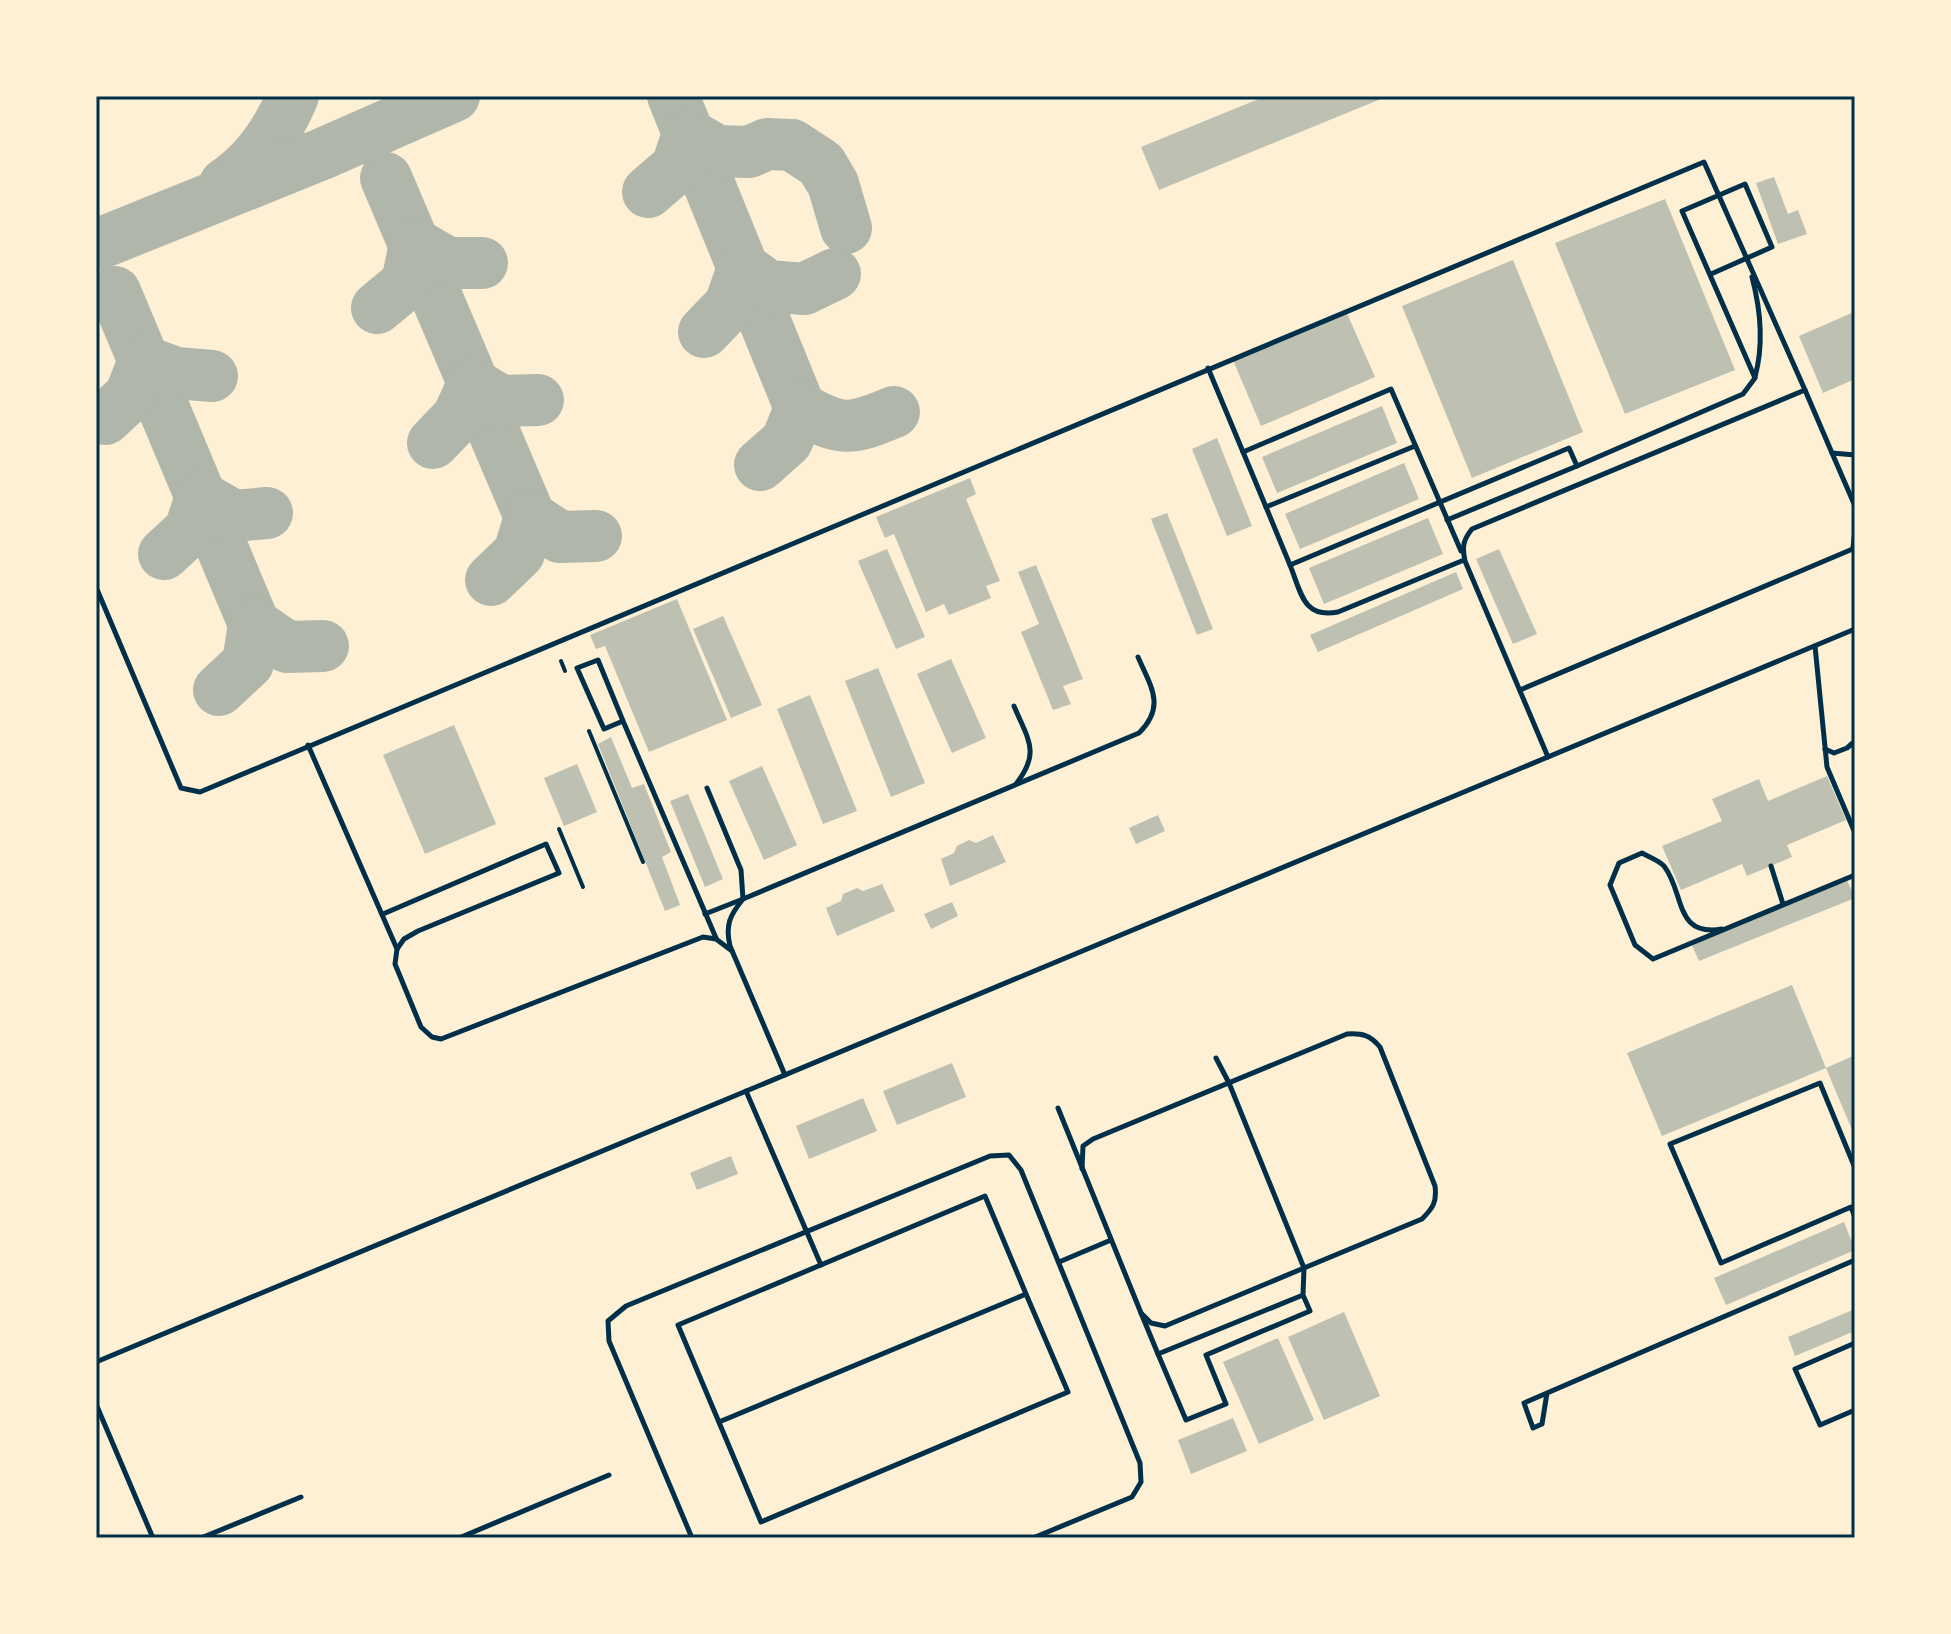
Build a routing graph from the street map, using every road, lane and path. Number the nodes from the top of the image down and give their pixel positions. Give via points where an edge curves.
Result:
1 (1719, 195) junction
2 (1748, 260) junction
3 (1711, 274) junction
4 (1208, 368) junction
5 (1755, 378) junction
6 (1805, 390) junction
7 (1415, 446) junction
8 (1243, 452) junction
9 (1832, 453) junction
10 (1855, 455) edge
11 (1577, 466) junction
12 (1439, 502) junction
13 (1855, 506) edge
14 (1266, 507) junction
15 (1447, 520) junction
16 (1855, 529) edge
17 (1854, 548) edge
18 (1465, 561) junction
19 (1290, 565) junction
20 (96, 587) edge
21 (1855, 629) edge
22 (1815, 646) junction
23 (1138, 657) dead end
24 (561, 661) dead end
25 (567, 675) dead end
26 (1520, 690) junction
27 (1014, 706) dead end
28 (584, 718) dead end
29 (623, 721) junction
30 (1855, 741) edge
31 (308, 745) junction
32 (1824, 749) junction
33 (1548, 757) junction
34 (1015, 785) junction
35 (707, 788) dead end
36 (559, 829) dead end
37 (1855, 833) edge
38 (643, 862) dead end
39 (1771, 866) dead end
40 (1855, 875) edge
41 (583, 887) dead end
42 (743, 899) junction
43 (1783, 904) junction
44 (383, 914) junction
45 (705, 914) junction
46 (1722, 929) junction
47 (716, 939) junction
48 (397, 949) junction
49 (732, 951) junction
50 (1216, 1058) dead end
51 (785, 1075) junction
52 (1229, 1083) junction
53 (746, 1091) junction
54 (1058, 1108) dead end
55 (1855, 1168) edge
56 (1082, 1169) junction
57 (1855, 1217) edge
58 (807, 1232) junction
59 (1111, 1240) junction
60 (1855, 1260) edge
61 (1059, 1262) junction
62 (821, 1265) junction
63 (1304, 1268) junction
64 (1026, 1294) junction
65 (1303, 1295) junction
66 (1141, 1313) junction
67 (1855, 1343) edge
68 (1158, 1354) junction
69 (96, 1362) edge
70 (1547, 1393) junction
71 (96, 1404) edge
72 (1855, 1410) edge
73 (719, 1422) junction
74 (609, 1475) dead end
75 (301, 1497) dead end
76 (153, 1538) edge
77 (201, 1538) edge
78 (459, 1538) edge
79 (692, 1538) edge
80 (1033, 1538) edge

1 - 2 lane
1 - 2 lane via 1745,184 1772,247
1 - 3 lane via 1682,211
1 - 4 lane via 1704,162
2 - 3 lane
2 - 5 lane via 1761,326 1762,354
2 - 6 lane
3 - 5 lane
4 - 8 lane
4 - 31 lane
5 - 11 lane via 1743,394
6 - 9 lane
6 - 18 lane via 1472,529 1462,547
7 - 8 lane via 1391,389
7 - 12 lane
7 - 14 lane
8 - 14 lane
9 - 10 lane
9 - 13 lane
11 - 12 lane via 1569,448
11 - 15 lane
12 - 15 lane
12 - 19 lane
14 - 19 lane
15 - 18 lane
16 - 17 lane
17 - 26 lane
18 - 19 lane via 1324,615 1306,604
18 - 26 lane
20 - 31 lane via 181,788 200,792
21 - 22 lane
22 - 32 lane
22 - 33 lane
23 - 34 lane via 1153,691 1150,722 1139,733
24 - 25 path
26 - 33 lane
27 - 34 lane via 1031,752 1028,769
28 - 38 path
29 - 29 lane via 598,660 577,668 604,729
29 - 45 lane
30 - 32 lane via 1834,753
31 - 44 lane
32 - 37 lane
33 - 51 lane
34 - 42 lane
35 - 42 lane via 741,870
36 - 41 path
39 - 43 lane
40 - 43 lane
42 - 45 lane
42 - 49 lane via 726,928
43 - 46 lane
44 - 48 lane
44 - 48 lane via 546,844 559,873 418,931
45 - 47 lane
46 - 46 lane via 1695,928 1664,865 1642,853 1619,863 1610,885 1635,945 1653,959
47 - 48 lane via 703,937 441,1039 421,1027 395,964
47 - 49 lane
49 - 51 lane
50 - 52 lane
51 - 53 lane
52 - 56 lane via 1093,1139 1083,1146
52 - 63 lane
52 - 63 lane via 1347,1034 1372,1037 1380,1047 1435,1186 1434,1207 1422,1219
53 - 58 lane
53 - 69 lane
54 - 56 lane
55 - 57 lane via 1820,1083 1670,1144 1721,1263 1851,1207
56 - 59 lane
58 - 61 lane via 990,1156 1009,1155 1021,1170
58 - 62 lane
58 - 79 lane via 626,1306 608,1321 609,1341
59 - 61 lane
59 - 66 lane
60 - 70 lane
61 - 80 lane via 1140,1463 1141,1482 1132,1497
62 - 64 lane via 985,1196
62 - 73 lane via 678,1325
63 - 65 lane
63 - 66 lane via 1165,1326 1151,1323
64 - 73 lane
64 - 73 lane via 1068,1392 761,1522
65 - 68 lane
65 - 68 lane via 1310,1311 1206,1355 1226,1404 1186,1420
66 - 68 lane
67 - 72 lane via 1795,1369 1820,1425
70 - 70 lane via 1524,1403 1533,1428 1542,1424
71 - 76 lane
74 - 78 lane
75 - 77 lane

